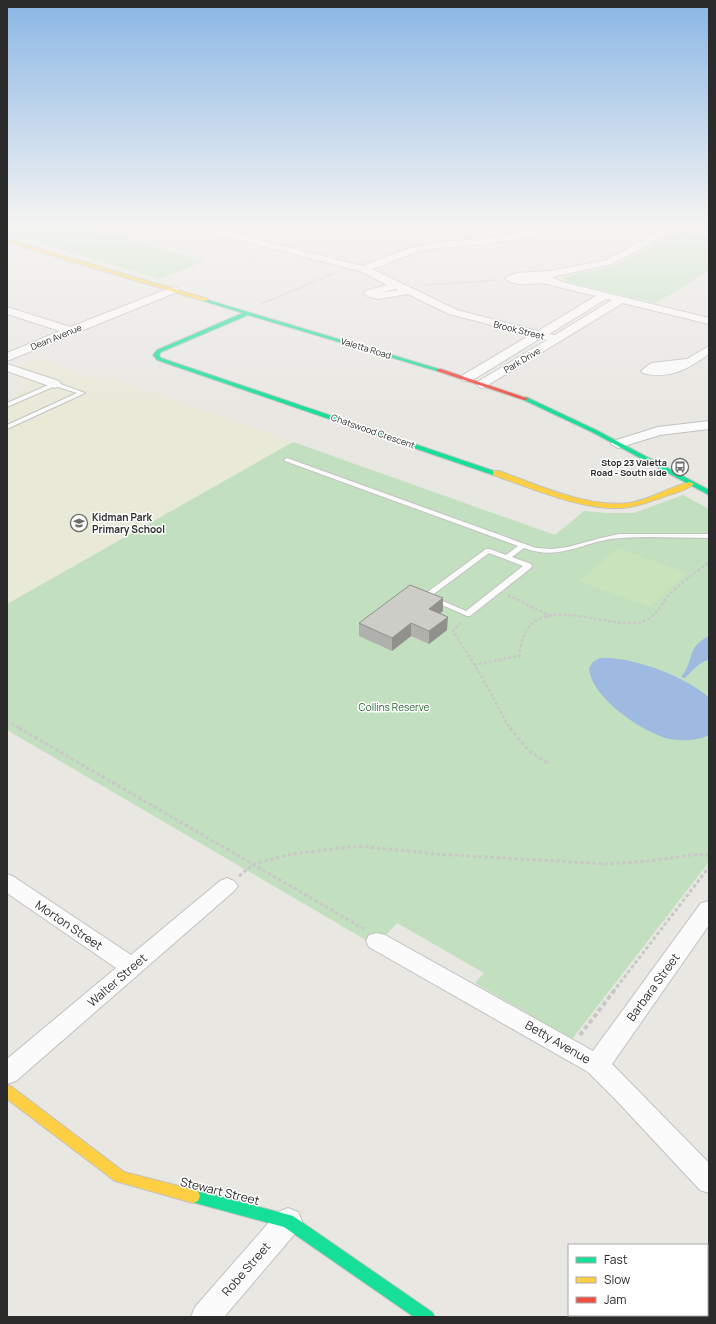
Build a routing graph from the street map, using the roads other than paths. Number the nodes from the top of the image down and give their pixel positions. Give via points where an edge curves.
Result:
1 (159, 286) edge
2 (398, 286) edge
3 (576, 286) edge
4 (173, 290) junction
5 (605, 295) junction
6 (622, 299) junction
7 (7, 310) edge
8 (247, 313) junction
9 (709, 321) edge
10 (70, 331) junction
11 (539, 335) junction
12 (556, 339) junction
13 (709, 349) edge
14 (7, 358) edge
15 (691, 362) dead end
16 (7, 367) edge
17 (467, 378) junction
18 (55, 384) junction
19 (483, 384) junction
20 (7, 405) edge
21 (709, 425) edge
22 (7, 427) edge
23 (618, 444) junction
24 (287, 460) dead end
25 (690, 484) junction
26 (709, 493) edge
27 (709, 536) edge
28 (523, 546) junction
29 (508, 557) junction
30 (7, 882) edge
31 (227, 886) dead end
32 (709, 909) edge
33 (377, 940) road end
34 (132, 967) junction
35 (597, 1064) junction
36 (7, 1074) edge
37 (7, 1091) edge
38 (709, 1181) edge
39 (288, 1221) junction
40 (205, 1317) edge
41 (427, 1317) edge

1 - 4 street, Valetta Road
2 - 11 street, Brook Street via 453,312
3 - 5 street
4 - 8 street, Valetta Road
4 - 10 street, Dean Avenue
5 - 6 street
5 - 11 street, Park Drive
6 - 9 street
6 - 12 street, Park Drive
7 - 10 street
8 - 17 street, Valetta Road
8 - 25 street, Chatswood Crescent via 159,351 156,355 159,359 567,497 602,505 629,505
10 - 14 street, Dean Avenue
11 - 12 street, Brook Street
11 - 17 street, Park Drive
12 - 19 street, Park Drive
13 - 15 street
16 - 18 street
17 - 19 street, Valetta Road
18 - 20 lane
18 - 22 lane via 82,393
19 - 23 street, Valetta Road via 555,412
21 - 23 street via 658,431
23 - 25 street, Valetta Road
24 - 28 lane
25 - 26 street, Valetta Road
27 - 28 lane via 619,536 552,551
28 - 29 lane
29 - 29 lane via 528,566 467,614 426,596 488,550
30 - 34 street, Morton Street
31 - 34 street, Walter Street
32 - 35 street, Barbara Street
33 - 35 street, Betty Avenue
34 - 36 street, Walter Street
35 - 38 street, Betty Avenue
37 - 39 street, Stewart Street via 120,1177
39 - 40 street, Robe Street
39 - 41 street, Stewart Street

